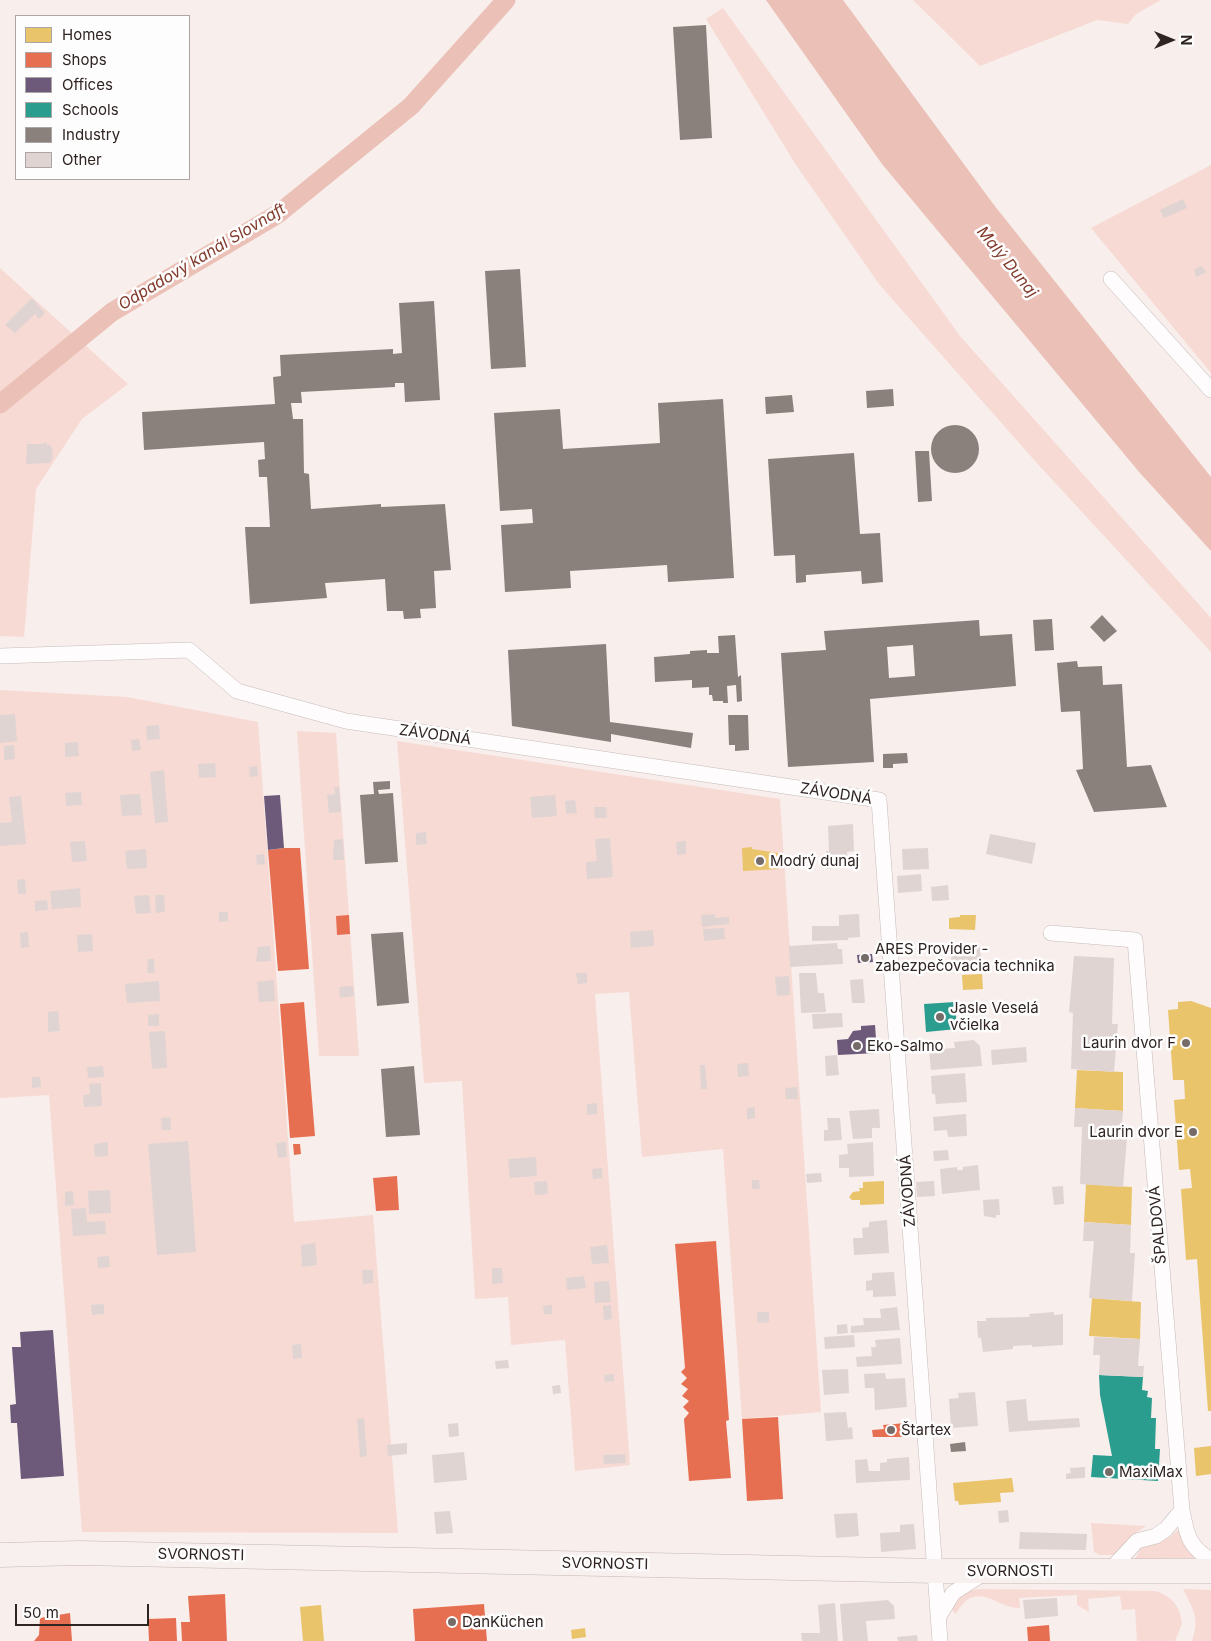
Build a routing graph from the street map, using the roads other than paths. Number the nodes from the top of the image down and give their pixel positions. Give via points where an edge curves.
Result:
1 (1112, 278) dead end
2 (1211, 390) edge
3 (0, 656) edge
4 (1051, 933) dead end
5 (1182, 1510) junction
6 (0, 1555) edge
7 (1211, 1560) edge
8 (1110, 1570) junction
9 (936, 1571) junction
10 (988, 1571) junction
11 (1211, 1571) edge
12 (939, 1616) junction
13 (940, 1641) edge

1 - 2 street
3 - 9 street, ZÁVODNÁ via 189,650 237,691 346,721 879,800
4 - 5 street, ŠPALDOVÁ via 1135,940
5 - 7 street, ŠPALDOVÁ via 1187,1535 1194,1548
5 - 8 street via 1156,1536 1136,1541
6 - 9 main road, SVORNOSTI via 89,1553
8 - 10 main road, SVORNOSTI
8 - 11 main road, SVORNOSTI
9 - 10 main road, SVORNOSTI
9 - 12 street, ZÁVODNÁ
10 - 12 street via 953,1593
12 - 13 street, ZÁVODNÁ

